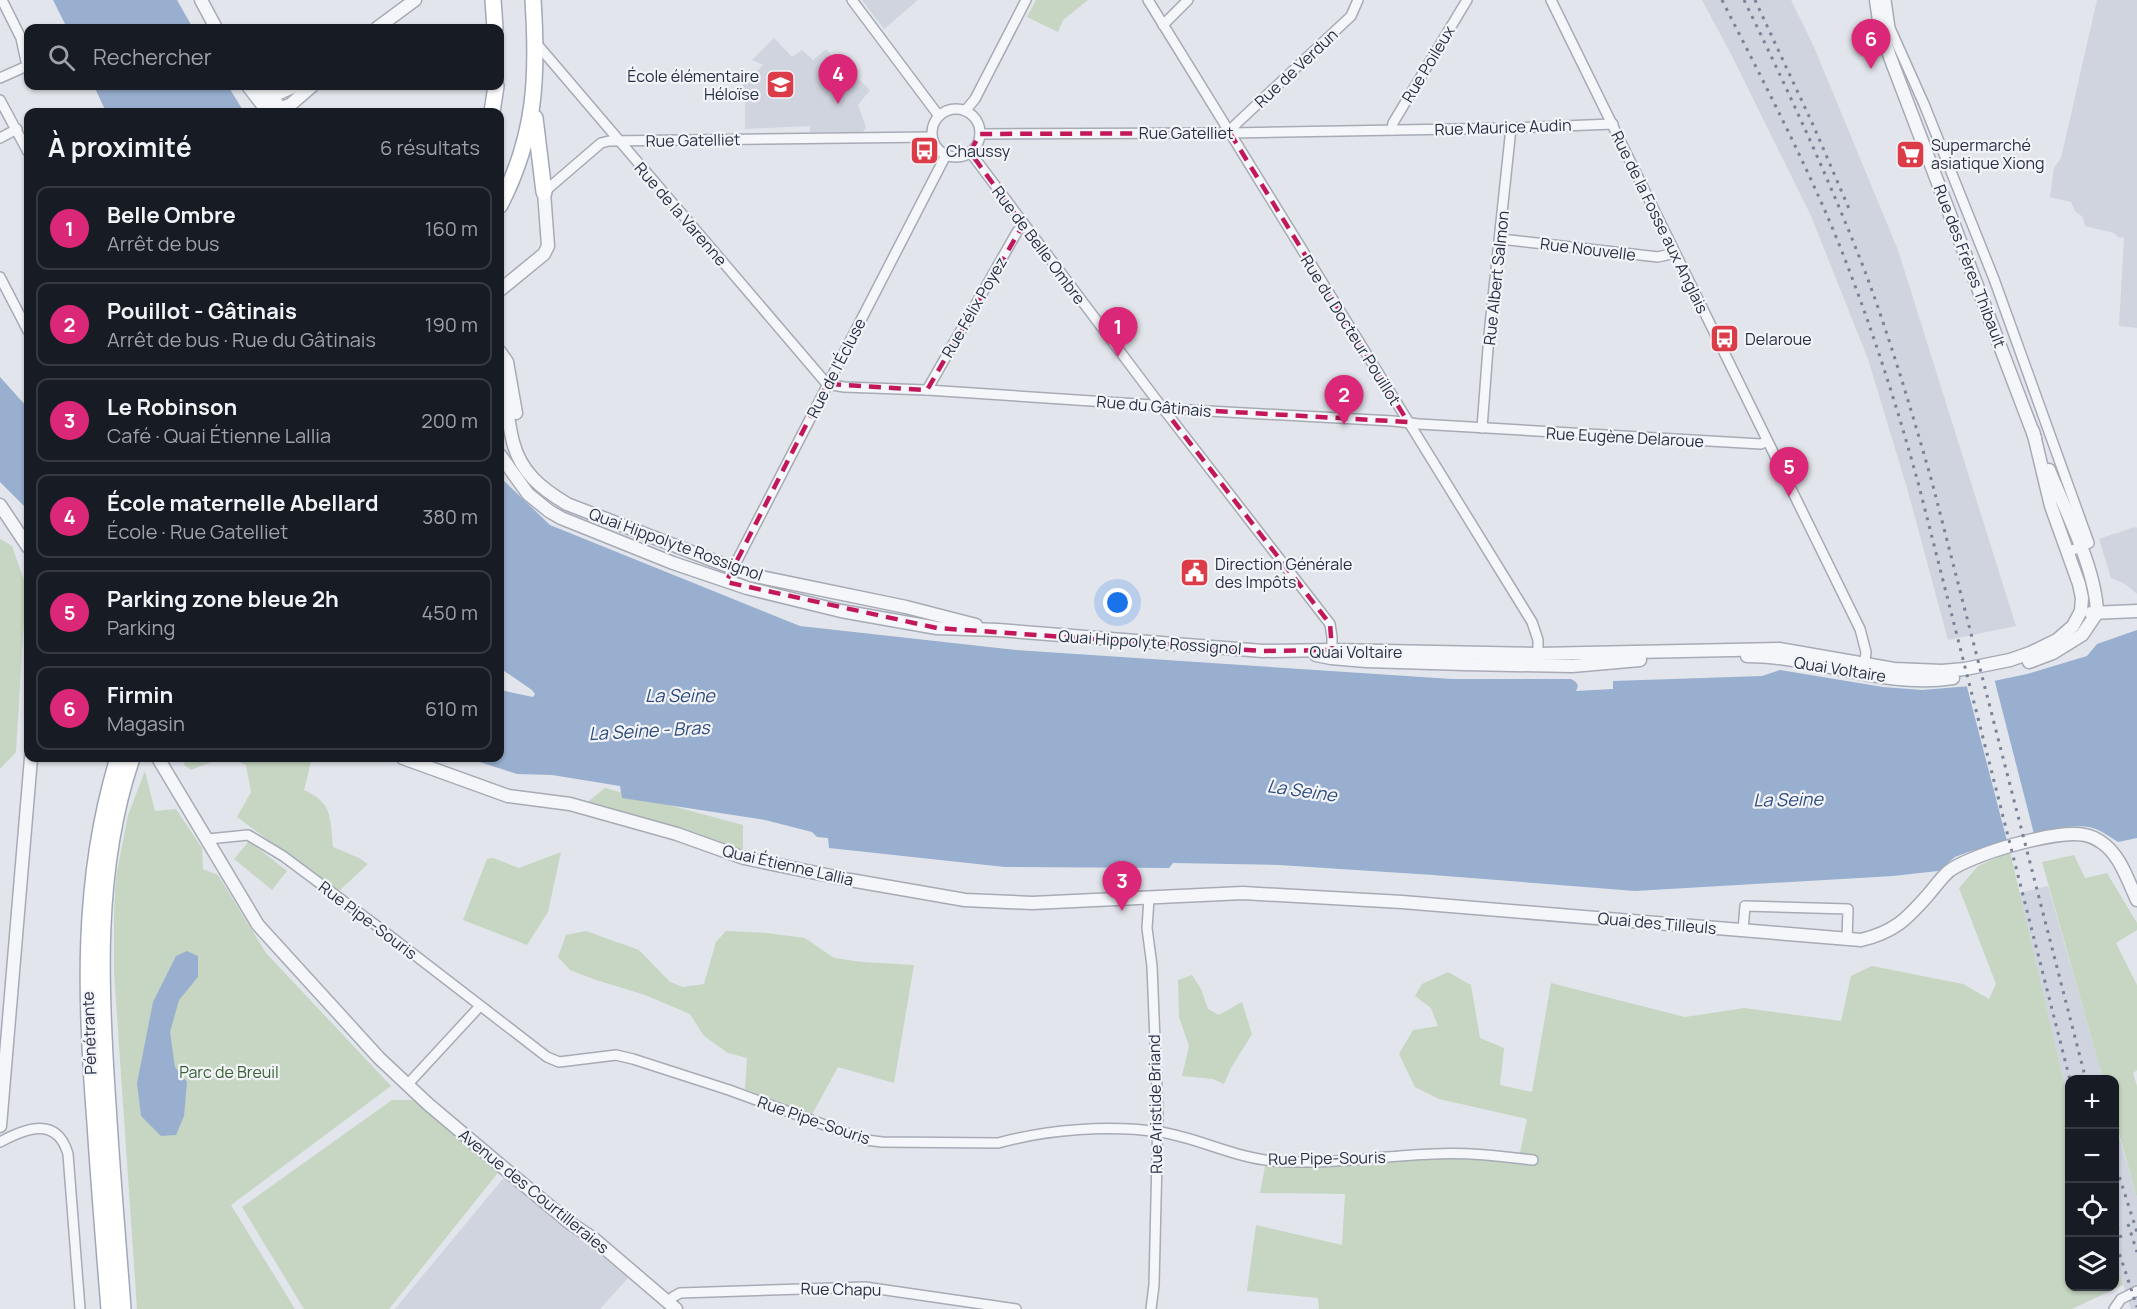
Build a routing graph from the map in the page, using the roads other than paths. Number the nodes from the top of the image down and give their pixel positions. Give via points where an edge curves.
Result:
1 (2, 0) edge
2 (201, 0) edge
3 (415, 0) edge
4 (424, 0) edge
5 (493, 0) edge
6 (533, 0) edge
7 (852, 0) edge
8 (1026, 0) edge
9 (1148, 0) edge
10 (1188, 0) edge
11 (1358, 0) edge
12 (1467, 0) edge
13 (1551, 0) edge
14 (1876, 0) edge
15 (1886, 0) edge
16 (214, 24) edge
17 (382, 24) edge
18 (392, 24) edge
19 (495, 24) edge
20 (1163, 25) junction
21 (536, 43) junction
22 (24, 52) edge
23 (24, 67) edge
24 (0, 78) edge
25 (253, 90) edge
26 (262, 90) edge
27 (291, 90) edge
28 (307, 90) edge
29 (495, 90) edge
30 (0, 100) edge
31 (533, 106) junction
32 (274, 108) edge
33 (493, 108) edge
34 (965, 111) junction
35 (939, 116) junction
36 (1613, 124) junction
37 (1511, 128) junction
38 (17, 129) junction
39 (1392, 130) junction
40 (1230, 133) junction
41 (980, 134) junction
42 (932, 137) junction
43 (0, 138) edge
44 (619, 141) junction
45 (24, 144) edge
46 (970, 152) junction
47 (946, 155) junction
48 (544, 192) junction
49 (504, 195) edge
50 (1023, 225) junction
51 (1501, 239) junction
52 (1675, 254) junction
53 (0, 277) edge
54 (504, 287) edge
55 (24, 323) edge
56 (504, 358) edge
57 (827, 384) junction
58 (927, 390) junction
59 (2033, 390) junction
60 (2020, 396) junction
61 (504, 400) edge
62 (1162, 407) junction
63 (1408, 422) junction
64 (1482, 428) junction
65 (1767, 441) junction
66 (504, 460) edge
67 (549, 494) junction
68 (0, 505) edge
69 (24, 537) edge
70 (2074, 550) junction
71 (733, 568) junction
72 (726, 582) junction
73 (2081, 611) junction
74 (2137, 611) edge
75 (2097, 613) junction
76 (998, 630) junction
77 (1302, 652) joint
78 (1332, 654) junction
79 (1538, 659) junction
80 (1864, 669) junction
81 (31, 762) edge
82 (121, 762) edge
83 (124, 762) edge
84 (160, 762) edge
85 (414, 762) edge
86 (208, 839) junction
87 (1149, 899) junction
88 (2137, 900) edge
89 (1743, 930) junction
90 (1847, 940) junction
91 (480, 1006) junction
92 (408, 1084) junction
93 (0, 1126) edge
94 (1158, 1132) junction
95 (0, 1142) edge
96 (1533, 1160) dead end
97 (2137, 1292) edge
98 (672, 1306) edge
99 (80, 1309) edge
100 (109, 1309) edge
101 (123, 1309) edge
102 (1016, 1309) edge
103 (1151, 1309) edge
104 (2114, 1309) edge

1 - 22 street
2 - 16 street
3 - 17 street
4 - 18 street
5 - 19 main road
6 - 21 main road
7 - 35 street
8 - 34 street
9 - 20 street, Rue du Docteur Pouillot
10 - 20 street
11 - 40 street, Rue de Verdun via 1351,16
12 - 39 street, Rue Poileux
13 - 36 street, Rue de la Fosse aux Anglais
14 - 60 street, Rue des Frères Thibault via 1890,57
15 - 59 street, Rue des Frères Thibault via 1890,28 1994,279
20 - 40 street, Rue du Docteur Pouillot
21 - 31 main road
21 - 44 street, Rue de la Varenne
23 - 24 street
25 - 32 street
26 - 32 street
27 - 32 street
28 - 32 street via 290,105
29 - 33 main road
30 - 38 street
31 - 48 main road
31 - 49 main road via 524,147
34 - 35 street via 952,110
34 - 41 street via 976,120
35 - 42 street
36 - 37 street, Rue Maurice Audin
36 - 52 street, Rue de la Fosse aux Anglais
37 - 39 street, Rue Maurice Audin
37 - 51 street, Rue Albert Salmon
38 - 43 street
38 - 45 street
39 - 40 street, Rue Gatelliet
40 - 41 street, Rue Gatelliet
40 - 63 street, Rue du Docteur Pouillot
41 - 46 street
42 - 44 street, Rue Gatelliet
42 - 47 street
44 - 48 street, Rue Gatelliet via 601,143
44 - 57 street, Rue de la Varenne
46 - 47 street via 958,157
46 - 50 street, Rue de Belle Ombre
47 - 57 street, Rue de l'Écluse
48 - 54 street via 548,246 538,260
50 - 58 street, Rue Félix Poyez
50 - 62 street, Rue de Belle Ombre
51 - 52 street, Rue Nouvelle via 1658,256
51 - 64 street, Rue Albert Salmon
52 - 65 street, Rue de la Fosse aux Anglais
53 - 55 street
56 - 67 street via 521,443
57 - 58 street, Rue du Gâtinais
57 - 71 street, Rue de l'Écluse
58 - 62 street, Rue du Gâtinais
59 - 60 street
59 - 70 street, Rue des Frères Thibault via 2089,543
60 - 70 street, Rue des Frères Thibault
61 - 67 street, Quai Hippolyte Rossignol via 518,458 530,477
62 - 63 street, Rue du Gâtinais
62 - 78 street, Rue de Belle Ombre via 1330,624
63 - 64 street, Rue du Gâtinais
63 - 79 street, Rue du Docteur Pouillot via 1532,622 1538,640
64 - 65 street, Rue Eugène Delaroue via 1659,440 1761,444
65 - 80 street, Rue de la Fosse aux Anglais via 1860,630 1866,652
66 - 72 street, Quai Hippolyte Rossignol via 528,494 555,515
67 - 71 street, Quai Hippolyte Rossignol
68 - 69 street
70 - 73 street, Rue des Frères Thibault
70 - 75 street, Rue des Frères Thibault via 2096,596
71 - 72 street, Rue de l'Écluse
71 - 76 street, Quai Hippolyte Rossignol
72 - 76 street, Quai Hippolyte Rossignol via 900,622
73 - 75 street
73 - 80 street, Quai Voltaire via 2073,626 2057,640 2001,662 1942,671
74 - 75 street
75 - 80 street, Quai Voltaire via 2082,635 2053,652 1994,671 1906,679
76 - 77 street, Quai Hippolyte Rossignol
77 - 78 street, Quai Voltaire
78 - 79 street, Quai Voltaire via 1454,664
79 - 80 street, Quai Voltaire via 1779,649
81 - 93 street
82 - 100 main road, Pénétrante via 105,804 96,848 88,953 89,1049
83 - 101 main road, Pénétrante via 127,773 110,845 101,987
84 - 86 street, Avenue des Courtilleraies
85 - 87 street, Quai Étienne Lallia via 508,796 570,804 677,834 744,858 850,880 1000,903
86 - 91 street, Rue Pipe-Souris via 248,835 255,838
86 - 92 street, Avenue des Courtilleraies via 258,925 371,1050
87 - 89 street, Quai des Tilleuls via 1227,893 1318,897
87 - 94 street, Rue Aristide Briand via 1147,928
88 - 90 street, Quai des Tilleuls via 2104,843 2084,834 2067,834 1994,850 1962,862 1895,928 1861,940
89 - 90 street, Quai des Tilleuls
89 - 90 street via 1745,906 1848,909
91 - 92 street
91 - 94 street, Rue Pipe-Souris via 559,1062 616,1055 633,1059 866,1140 998,1143 1079,1130
92 - 98 street, Avenue des Courtilleraies
94 - 96 street, Rue Pipe-Souris via 1275,1161 1435,1154
94 - 103 street, Rue Aristide Briand
95 - 99 street via 21,1131 43,1128 65,1144
97 - 104 street via 2121,1299
98 - 102 street, Rue Chapu via 673,1297 680,1293 865,1287

